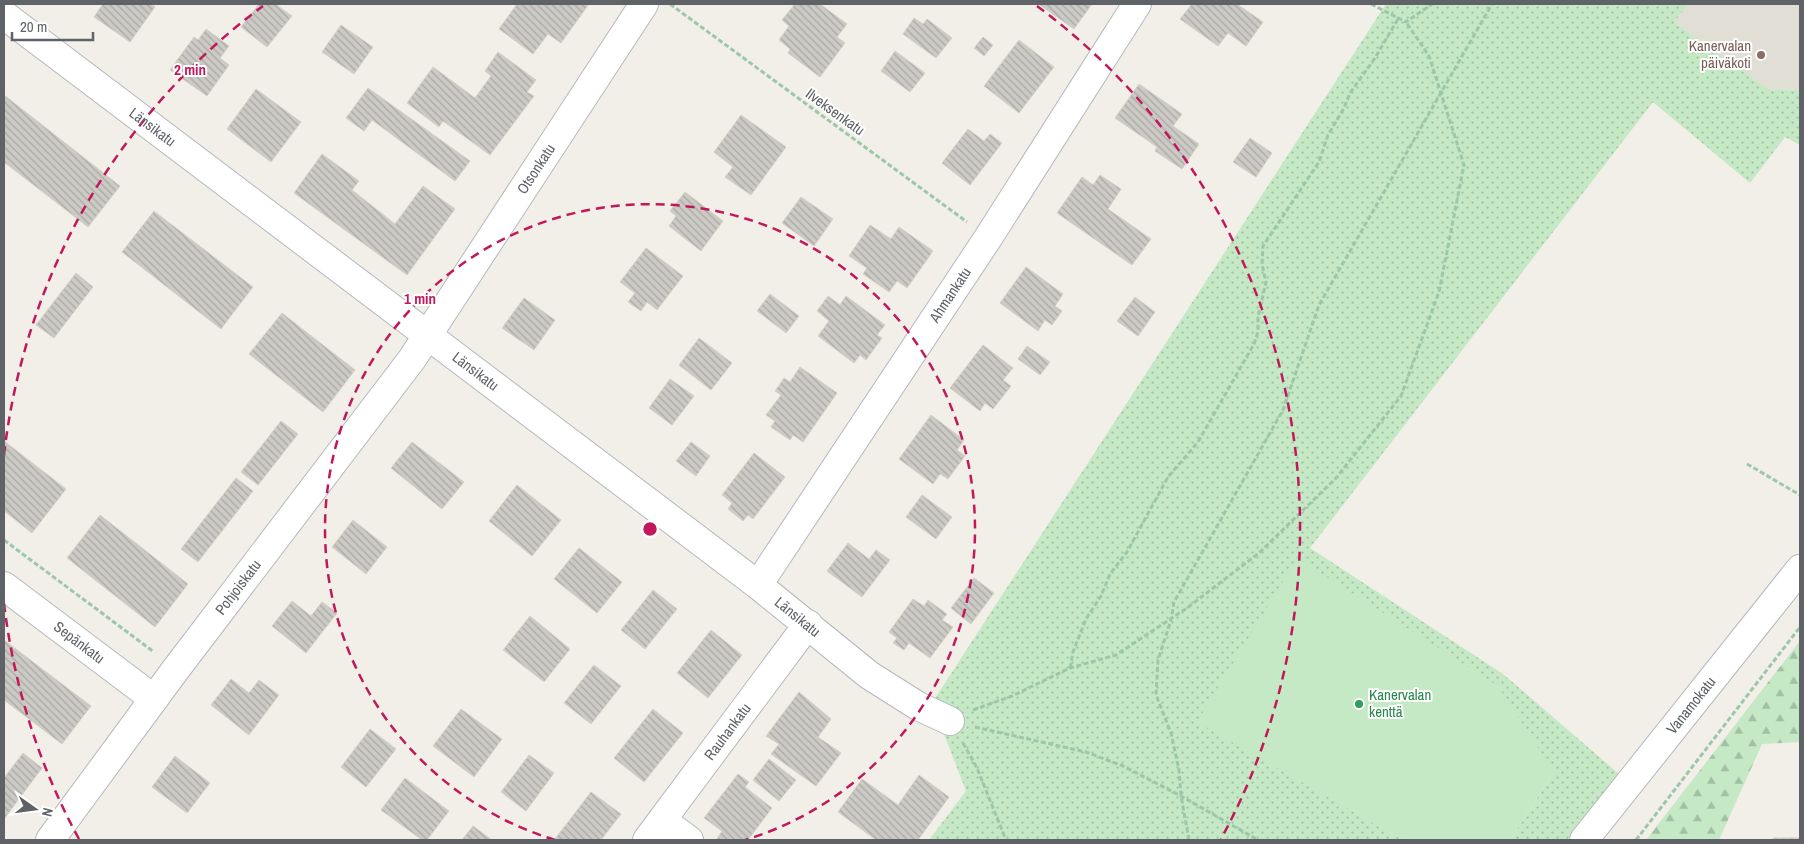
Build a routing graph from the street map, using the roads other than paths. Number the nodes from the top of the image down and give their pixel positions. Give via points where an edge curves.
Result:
1 (644, 4) edge
2 (1137, 4) edge
3 (4, 15) edge
4 (428, 335) junction
5 (1800, 569) edge
6 (758, 585) junction
7 (4, 586) edge
8 (808, 624) junction
9 (154, 699) junction
10 (950, 721) road end
11 (655, 830) edge
12 (50, 840) edge
13 (689, 840) edge
14 (1584, 840) edge

1 - 4 street, Otsonkatu
2 - 6 street, Ahmankatu via 988,238
3 - 4 street, Länsikatu
4 - 6 street, Länsikatu
4 - 9 street, Pohjoiskatu
5 - 14 street, Vanamokatu
6 - 8 street, Länsikatu
7 - 9 street, Sepänkatu
8 - 10 street, Länsikatu via 875,680
8 - 11 street, Rauhankatu
9 - 12 street, Pohjoiskatu
11 - 13 street

